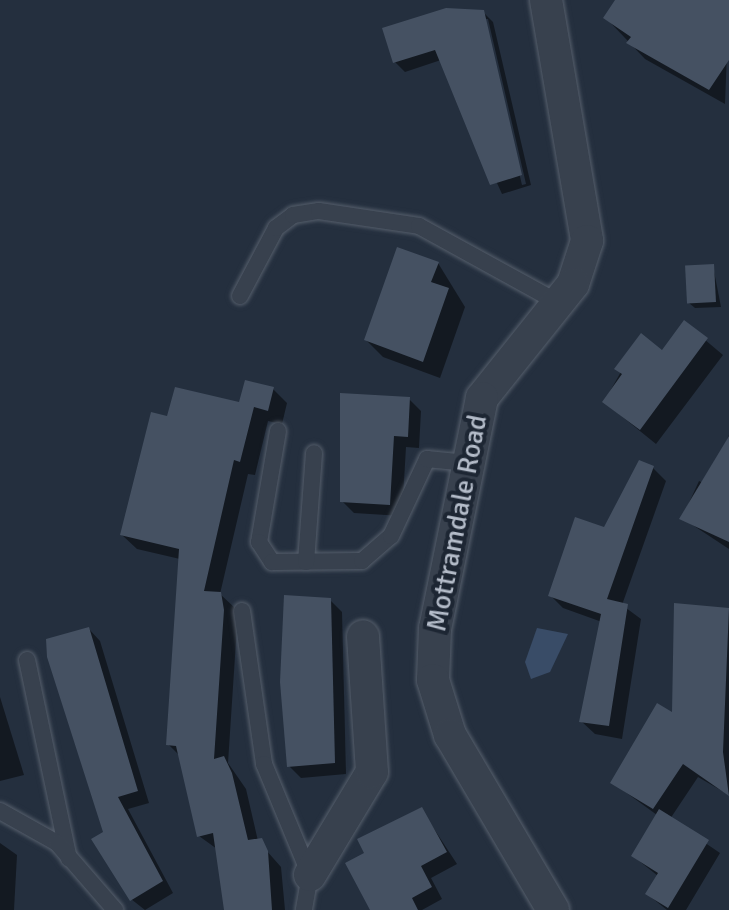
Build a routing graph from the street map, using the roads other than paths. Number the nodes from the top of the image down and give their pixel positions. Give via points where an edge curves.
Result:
1 (546, 0) edge
2 (240, 296) dead end
3 (557, 302) junction
4 (278, 431) dead end
5 (314, 453) dead end
6 (467, 463) junction
7 (306, 562) junction
8 (242, 611) dead end
9 (363, 636) dead end
10 (27, 660) dead end
11 (0, 811) edge
12 (69, 859) junction
13 (310, 875) junction
14 (115, 910) edge
15 (304, 910) edge
16 (553, 910) edge

1 - 3 street, Mottramdale Road via 587,226 582,267
2 - 3 lane via 276,228 293,215 319,211 419,226
3 - 6 street, Mottramdale Road via 489,384
4 - 7 lane via 259,548 272,562
5 - 7 lane
6 - 7 lane via 427,459 391,536 374,555 349,563
6 - 16 street, Mottramdale Road via 435,628 433,680 450,735
8 - 13 lane via 264,764
9 - 13 street via 372,772
10 - 12 lane
11 - 12 lane via 57,843
12 - 14 lane
13 - 15 lane

